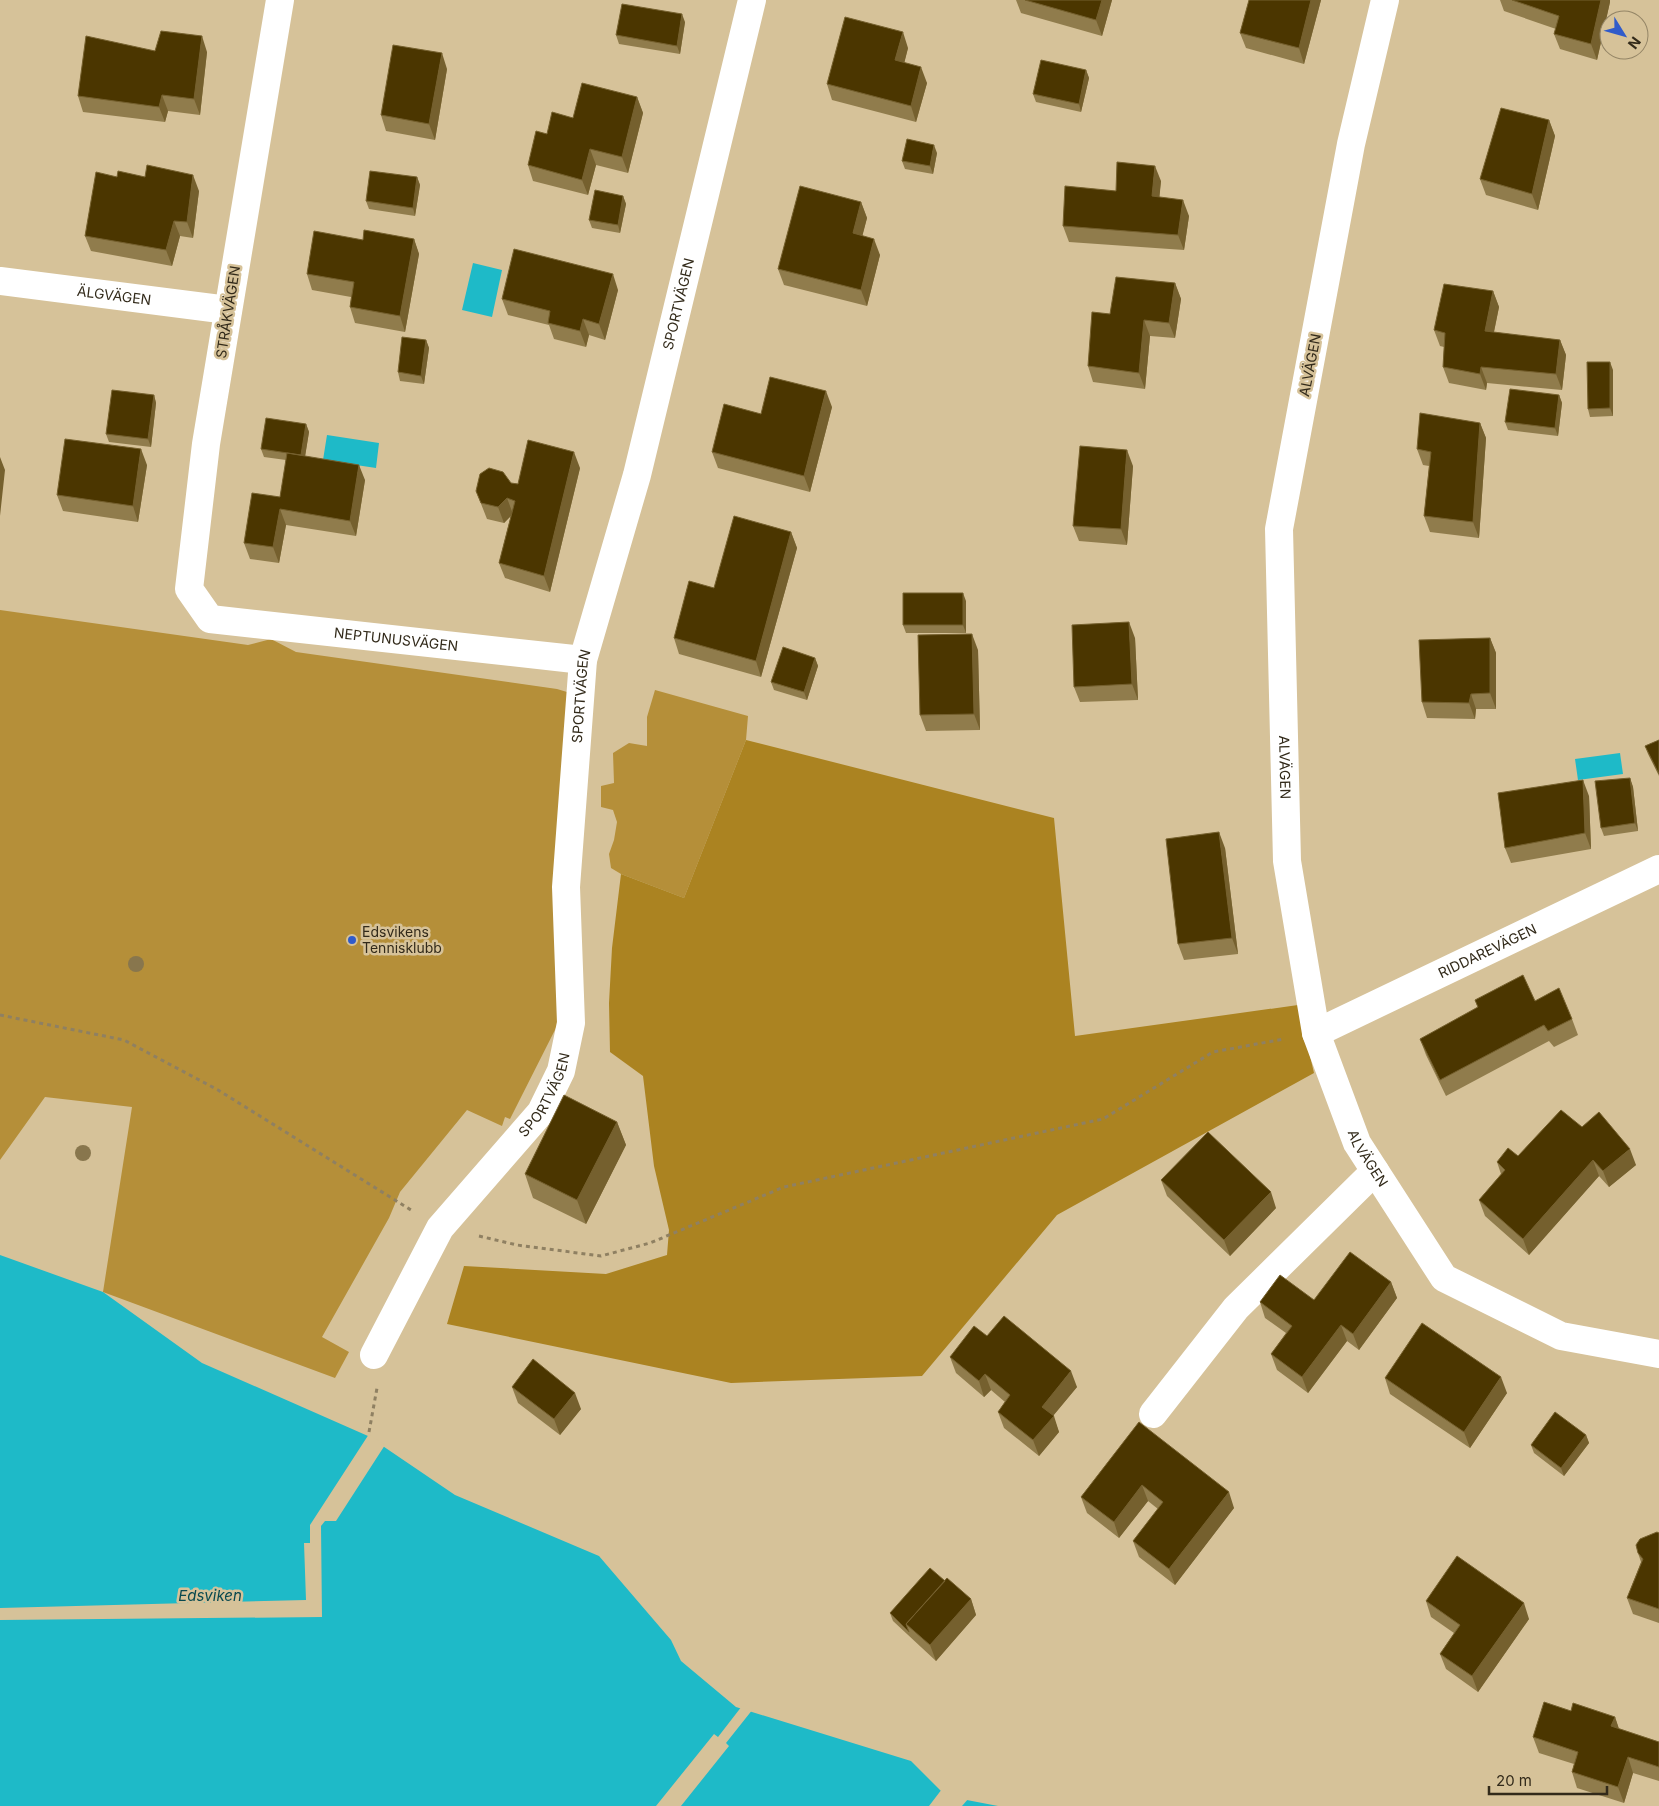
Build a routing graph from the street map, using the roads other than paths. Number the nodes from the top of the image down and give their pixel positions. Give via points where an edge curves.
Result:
1 (280, 0) edge
2 (752, 0) edge
3 (1385, 0) edge
4 (0, 281) edge
5 (228, 310) junction
6 (210, 619) joint
7 (583, 660) junction
8 (1659, 869) edge
9 (1316, 1033) junction
10 (1375, 1171) junction
11 (1659, 1354) edge
12 (374, 1355) road end
13 (1153, 1414) dead end

1 - 5 street, STRÅKVÄGEN
2 - 7 street, SPORTVÄGEN via 637,475
3 - 9 street, ALVÄGEN via 1351,144 1280,529 1287,861
4 - 5 street, ÄLGVÄGEN
5 - 6 street, STRÅKVÄGEN via 206,444 189,589
6 - 7 street, NEPTUNUSVÄGEN
7 - 12 street, SPORTVÄGEN via 566,888 570,1024 562,1071 541,1112 440,1228
8 - 9 street, RIDDAREVÄGEN
9 - 10 street, ALVÄGEN via 1357,1143
10 - 11 street, ALVÄGEN via 1444,1278 1561,1336
10 - 13 street via 1236,1308

